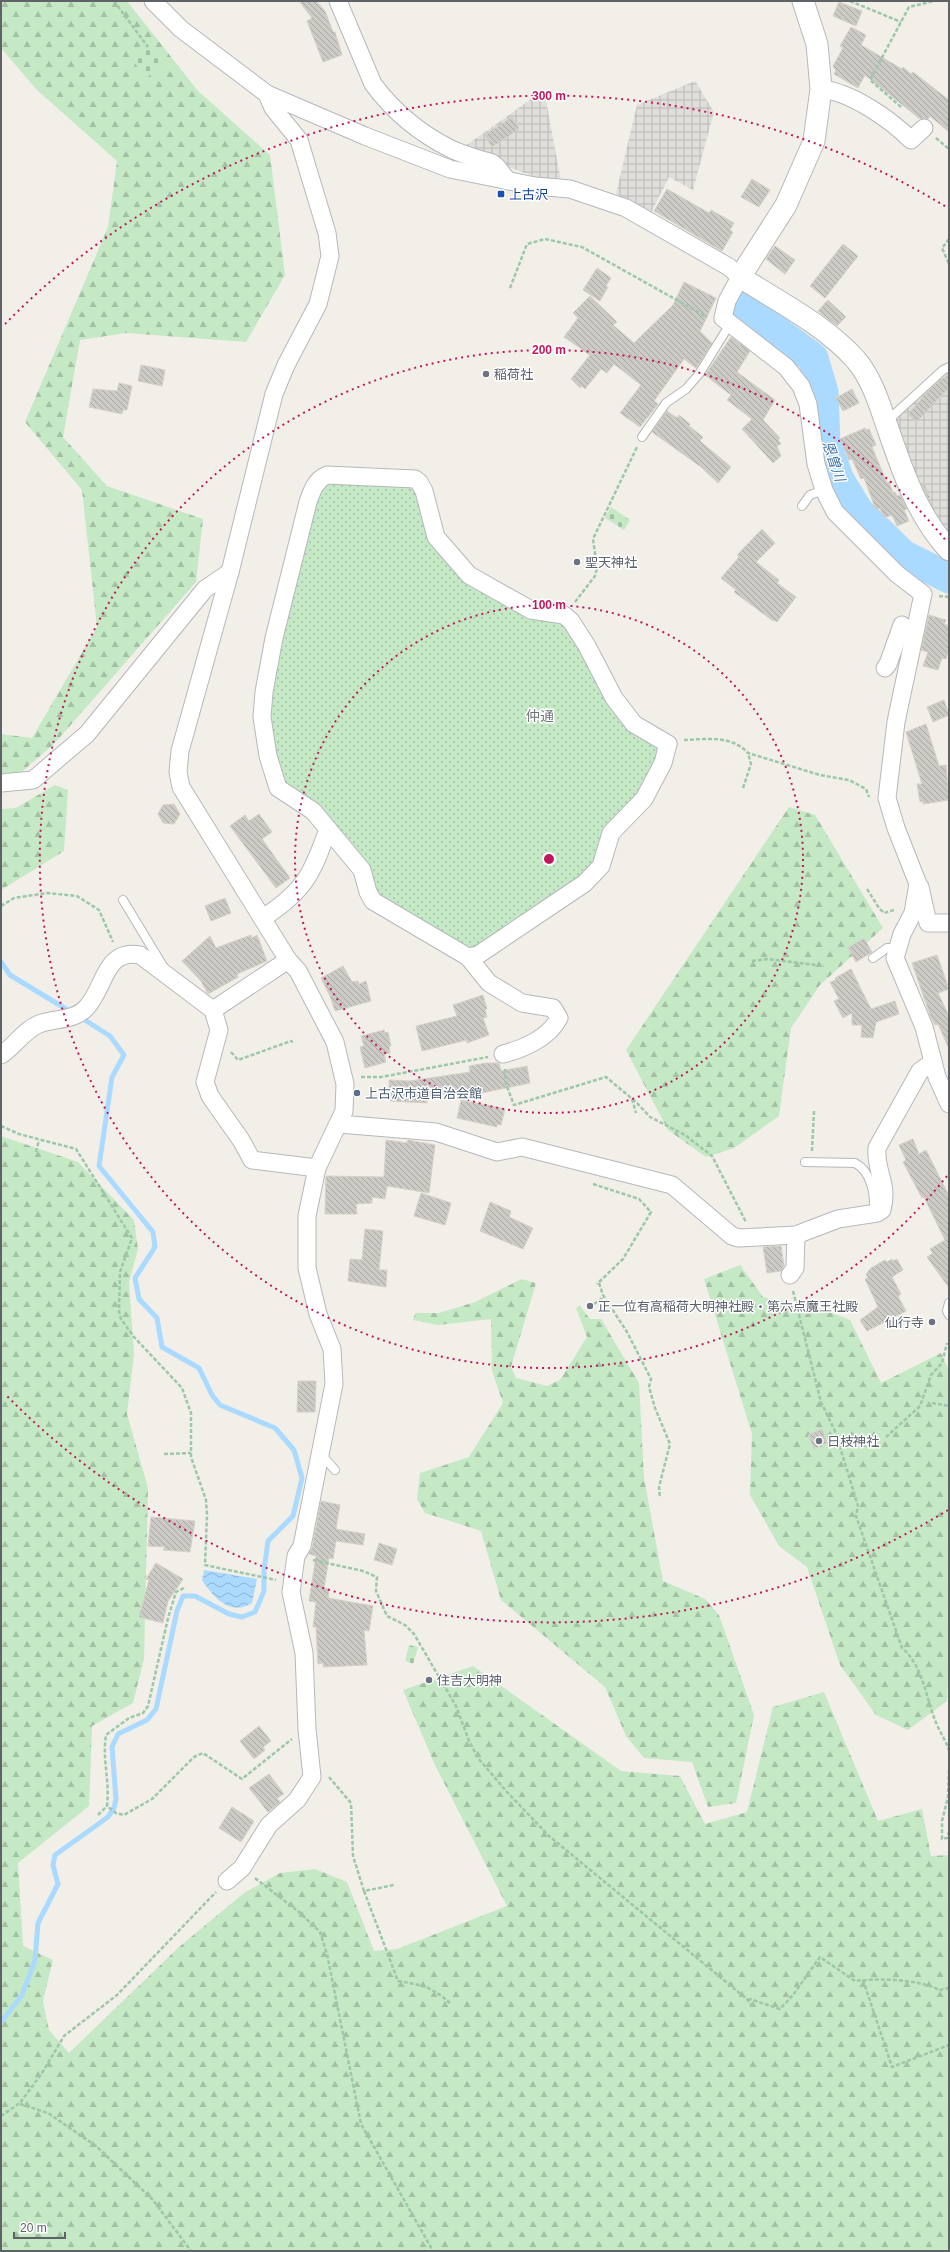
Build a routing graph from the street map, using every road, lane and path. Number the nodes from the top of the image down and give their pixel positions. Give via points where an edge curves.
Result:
1 (114, 1) edge
2 (154, 1) edge
3 (338, 1) edge
4 (803, 1) edge
5 (850, 1) edge
6 (934, 1) edge
7 (901, 22) junction
8 (148, 47) dead end
9 (821, 89) junction
10 (267, 94) junction
11 (903, 108) dead end
12 (924, 128) joint
13 (949, 149) edge
14 (508, 181) junction
15 (949, 239) edge
16 (949, 264) edge
17 (740, 277) junction
18 (510, 288) dead end
19 (727, 321) junction
20 (949, 367) edge
21 (886, 423) junction
22 (642, 437) joint
23 (824, 490) junction
24 (802, 506) dead end
25 (949, 550) edge
26 (230, 572) junction
27 (564, 615) junction
28 (902, 625) dead end
29 (885, 668) dead end
30 (673, 742) junction
31 (748, 753) junction
32 (1, 783) edge
33 (743, 788) dead end
34 (872, 802) dead end
35 (328, 829) junction
36 (918, 884) junction
37 (867, 889) dead end
38 (123, 900) dead end
39 (1, 906) edge
40 (888, 913) dead end
41 (263, 918) junction
42 (949, 923) edge
43 (897, 948) junction
44 (120, 956) junction
45 (468, 957) junction
46 (873, 958) dead end
47 (288, 960) junction
48 (752, 961) dead end
49 (824, 966) dead end
50 (169, 977) junction
51 (213, 1010) junction
52 (219, 1030) junction
53 (293, 1042) dead end
54 (503, 1054) junction
55 (1, 1055) edge
56 (933, 1062) junction
57 (344, 1071) junction
58 (632, 1099) junction
59 (949, 1104) edge
60 (814, 1111) dead end
61 (636, 1113) dead end
62 (339, 1124) junction
63 (1, 1126) edge
64 (39, 1140) junction
65 (36, 1152) dead end
66 (808, 1162) joint
67 (317, 1168) junction
68 (587, 1182) dead end
69 (876, 1216) junction
70 (796, 1235) junction
71 (754, 1237) junction
72 (790, 1275) joint
73 (604, 1297) junction
74 (949, 1303) edge
75 (594, 1304) dead end
76 (949, 1315) edge
77 (947, 1343) dead end
78 (932, 1403) dead end
79 (949, 1406) edge
80 (886, 1437) dead end
81 (191, 1453) junction
82 (321, 1453) junction
83 (164, 1454) dead end
84 (335, 1470) dead end
85 (660, 1498) dead end
86 (296, 1556) junction
87 (270, 1579) dead end
88 (184, 1588) dead end
89 (307, 1729) junction
90 (949, 1751) edge
91 (313, 1770) junction
92 (949, 1770) edge
93 (108, 1807) junction
94 (98, 1815) dead end
95 (949, 1832) edge
96 (242, 1868) junction
97 (227, 1881) joint
98 (394, 1885) dead end
99 (364, 1891) junction
100 (863, 1980) junction
101 (949, 1988) edge
102 (748, 2000) junction
103 (451, 2004) dead end
104 (752, 2006) dead end
105 (949, 2045) edge
106 (20, 2104) junction
107 (1, 2116) edge
108 (191, 2251) edge
109 (433, 2251) edge

1 - 8 path
2 - 10 street via 181,29
3 - 14 street via 373,84 382,95 416,128 452,150 492,163
4 - 9 street via 817,44
5 - 7 path
6 - 7 path via 909,7
7 - 11 path via 870,80
9 - 12 street via 842,93 898,127 911,140
9 - 17 street via 814,141 786,205
10 - 14 street via 450,169
10 - 26 street via 273,108 299,140 327,233 330,256 318,304 274,394
12 - 13 path
14 - 17 street via 570,189 626,208 729,267
15 - 16 path via 942,248
17 - 19 street via 727,301
17 - 21 street via 830,336 856,360 874,389
18 - 19 path via 526,244 545,239 582,247 706,317
19 - 22 lane via 699,374 686,389 666,403
19 - 23 street via 786,367 801,386 808,404 816,464
20 - 21 lane
21 - 25 street via 907,482 922,512
22 - 27 path via 593,538 597,568 595,576
23 - 24 lane via 810,495
23 - 36 street via 835,512 897,574 923,594 896,722 887,798
26 - 32 street via 206,589 87,734 33,780
26 - 41 street via 180,751 178,772 181,787
27 - 30 street via 571,621 587,646 614,698 634,724
27 - 35 street via 532,610 469,575 436,537 424,491 415,479 327,475 321,477 313,488 308,502 274,638 262,717 268,756 278,788 313,811
28 - 29 street
30 - 31 path via 720,738 744,748
30 - 45 street via 644,799 611,833 601,866 579,887 478,955
31 - 33 path via 751,764
31 - 34 path via 820,775 849,780 866,790
35 - 41 street via 316,864 302,887
35 - 45 street via 362,870 373,901
36 - 42 street via 928,923
36 - 43 street via 913,913
37 - 40 path via 878,908
38 - 50 lane
39 - 44 path via 14,898 47,893 77,896 99,910
41 - 47 street
43 - 46 lane via 887,948
43 - 56 street via 894,958 924,1027
44 - 50 street via 132,953 140,955
44 - 55 street via 114,960 91,1002 79,1014 39,1024
45 - 54 street via 489,983 522,1003 553,1008 559,1018 547,1032 524,1049
47 - 51 street
47 - 57 street via 298,971 335,1042
48 - 49 path via 767,959
50 - 51 street
51 - 52 street
52 - 53 path via 238,1060
52 - 67 street via 205,1082 210,1096 252,1160
54 - 57 path via 381,1077 363,1078
54 - 58 path via 506,1084 514,1105 606,1077
56 - 59 street
56 - 69 street via 920,1070 877,1148 876,1158 885,1196 882,1210
57 - 62 street via 344,1112
58 - 61 path
58 - 71 path via 650,1117 686,1135 712,1156
60 - 66 path
62 - 67 street
62 - 71 street via 436,1132 497,1152 522,1147 672,1185 732,1236
63 - 64 path
64 - 65 path
64 - 81 path via 76,1149 132,1238 120,1272 121,1319 134,1337 182,1388 191,1413
66 - 69 lane via 855,1163 862,1167 873,1190
67 - 82 street via 307,1216 307,1268 318,1314 332,1350 334,1384
68 - 73 path via 639,1199 651,1212 623,1259 598,1283
69 - 70 street via 838,1219
70 - 71 street
70 - 72 street via 795,1268
72 - 90 path via 821,1402 835,1431 858,1506 856,1516 902,1648 915,1663 935,1722 945,1738
73 - 75 path
73 - 85 path via 627,1332 651,1379 649,1387 655,1408 670,1444 659,1487
74 - 76 lane
77 - 80 path via 942,1363 931,1375 920,1406
78 - 79 path
81 - 83 path
81 - 87 path via 206,1500 205,1565
82 - 84 lane
82 - 86 street via 302,1546
86 - 89 street via 291,1592 304,1653
86 - 102 path via 363,1571 377,1577 376,1591 387,1616 405,1625 414,1634 456,1706 478,1758 507,1792 549,1836
88 - 93 path via 176,1592 168,1618 148,1706 143,1713 129,1718 106,1735 104,1747
89 - 91 street
89 - 93 path via 242,1779 203,1754 194,1757 152,1799 124,1815
91 - 96 street via 304,1791 269,1825
91 - 99 path via 330,1777 352,1803 353,1856
92 - 95 path via 942,1839 947,1838
93 - 94 path
96 - 97 street
96 - 109 path via 299,1912 320,1932 327,1954 361,2124
97 - 106 path via 117,1996 64,2036
98 - 99 path
99 - 103 path via 398,1981 436,1990
100 - 101 path via 929,1984 939,1990
100 - 102 path via 855,1981 820,1957 780,2009
100 - 105 path via 892,2067
102 - 104 path
106 - 107 path
106 - 108 path via 48,2113 96,2146 153,2200

